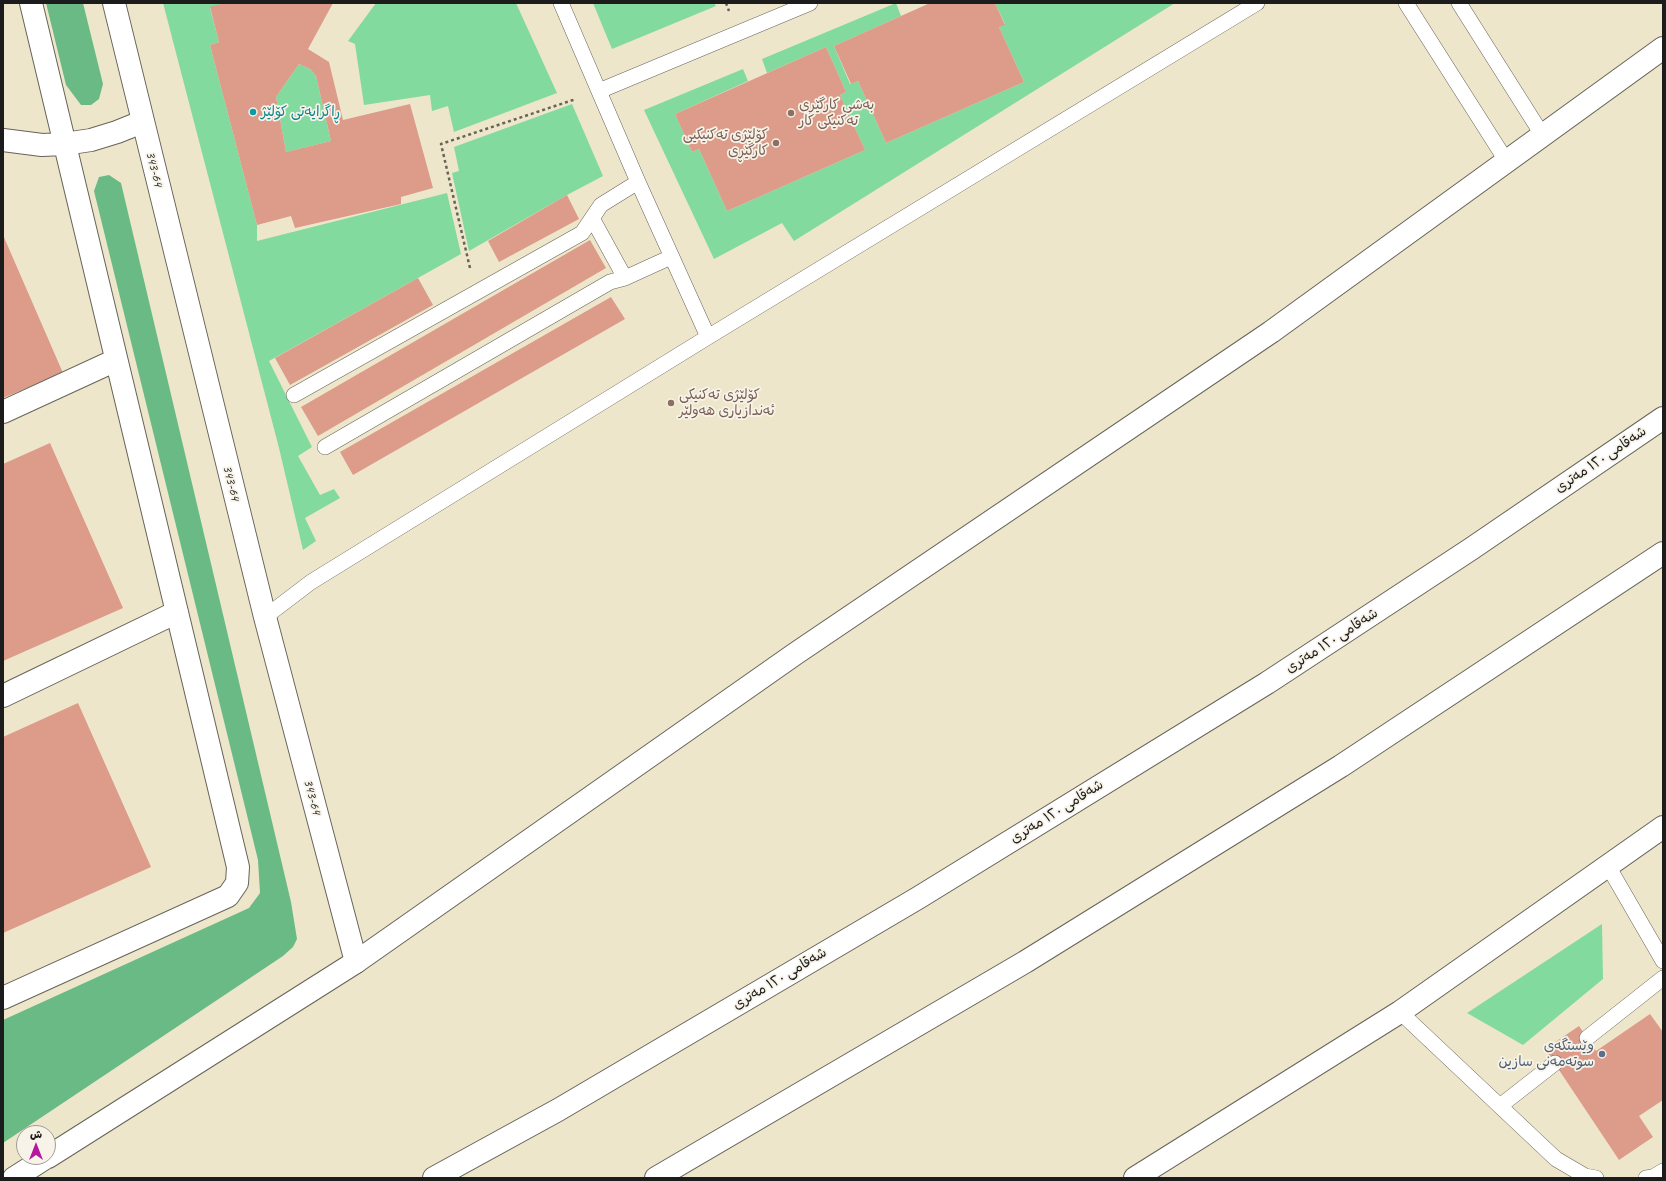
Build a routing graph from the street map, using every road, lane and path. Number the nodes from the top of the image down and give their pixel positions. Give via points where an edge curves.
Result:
1 (31, 3) edge
2 (114, 3) edge
3 (561, 3) edge
4 (810, 3) edge
5 (1257, 3) edge
6 (1406, 3) edge
7 (1459, 3) edge
8 (1663, 48) edge
9 (599, 91) junction
10 (142, 122) junction
11 (1543, 136) junction
12 (3, 140) edge
13 (64, 144) junction
14 (1507, 162) junction
15 (638, 182) junction
16 (592, 218) junction
17 (671, 257) junction
18 (625, 278) junction
19 (477, 291) junction
20 (708, 337) junction
21 (116, 360) junction
22 (294, 395) dead end
23 (3, 412) edge
24 (1663, 418) edge
25 (325, 447) dead end
26 (1663, 553) edge
27 (177, 612) junction
28 (264, 617) junction
29 (3, 696) edge
30 (1663, 827) edge
31 (1608, 866) junction
32 (356, 962) junction
33 (1663, 962) edge
34 (1663, 978) edge
35 (3, 998) edge
36 (1400, 1012) junction
37 (1587, 1038) dead end
38 (1554, 1063) dead end
39 (1500, 1106) junction
40 (56, 1152) edge
41 (35, 1165) edge
42 (1663, 1171) edge
43 (14, 1178) edge
44 (434, 1178) edge
45 (656, 1178) edge
46 (1135, 1178) edge
47 (1596, 1178) edge
48 (1646, 1178) edge

1 - 13 main road
2 - 10 main road, 343-64
3 - 9 lane
4 - 9 lane
5 - 20 lane
6 - 14 lane
7 - 11 lane
8 - 11 main road
9 - 15 lane
9 - 19 path via 441,144
10 - 13 main road via 91,140
10 - 28 main road, 343-64
11 - 14 main road
12 - 13 main road via 42,145
13 - 21 main road
14 - 32 main road via 1271,332 795,654
15 - 16 lane via 601,205
15 - 17 lane
16 - 18 lane
16 - 19 lane via 582,233
17 - 18 lane
17 - 20 lane
18 - 25 lane via 610,282
19 - 22 lane
20 - 28 lane via 311,582
21 - 23 main road
21 - 27 main road
24 - 44 main road, شەقامی ١٢٠ مەتری via 1260,688 918,898 558,1110
26 - 45 main road via 1341,766 1045,950
27 - 29 main road
27 - 35 main road via 238,868 237,883 228,896
28 - 32 main road, 343-64
30 - 31 main road
31 - 33 lane
31 - 36 main road
32 - 40 main road
34 - 37 lane
36 - 39 lane
36 - 46 main road
38 - 39 lane
39 - 47 lane via 1556,1159 1585,1176
41 - 43 main road
42 - 48 lane

